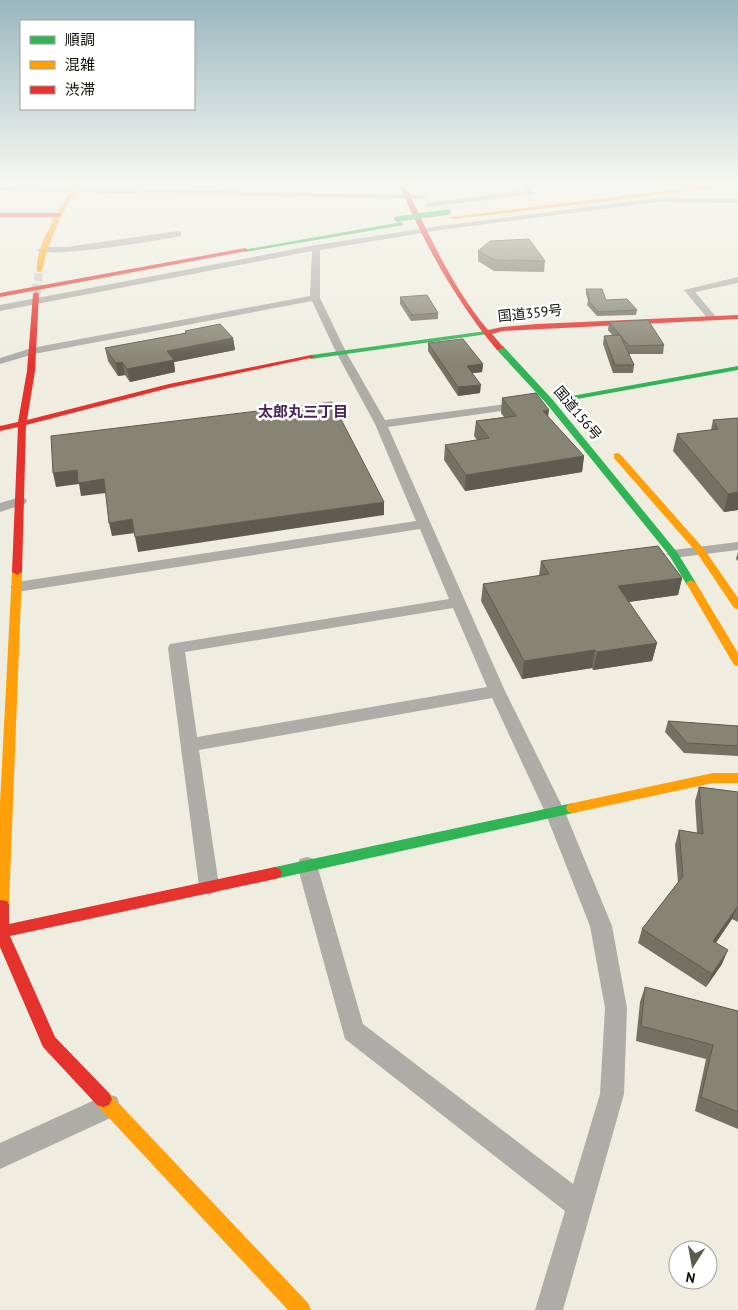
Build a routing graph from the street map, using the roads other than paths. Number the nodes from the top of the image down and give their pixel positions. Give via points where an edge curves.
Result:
1 (46, 242) edge
2 (121, 242) edge
3 (257, 242) edge
4 (284, 242) edge
5 (354, 242) edge
6 (431, 242) edge
7 (316, 248) junction
8 (42, 250) junction
9 (39, 272) tunnel mouth
10 (738, 280) edge
11 (0, 288) edge
12 (0, 295) edge
13 (35, 297) junction
14 (316, 298) junction
15 (0, 308) edge
16 (711, 317) junction
17 (738, 317) edge
18 (493, 318) dead end
19 (738, 323) edge
20 (486, 333) junction
21 (508, 336) junction
22 (32, 351) junction
23 (341, 352) junction
24 (0, 361) edge
25 (738, 368) edge
26 (566, 399) dead end
27 (549, 401) junction
28 (22, 423) junction
29 (380, 424) junction
30 (0, 429) edge
31 (612, 450) dead end
32 (20, 501) junction
33 (0, 508) edge
34 (424, 524) junction
35 (738, 546) edge
36 (701, 551) junction
37 (673, 554) junction
38 (17, 587) junction
39 (459, 602) junction
40 (738, 606) edge
41 (738, 662) edge
42 (498, 691) junction
43 (190, 745) junction
44 (738, 778) edge
45 (555, 812) junction
46 (307, 865) junction
47 (209, 886) junction
48 (1, 932) edge
49 (108, 1106) junction
50 (0, 1156) edge
51 (580, 1206) junction
52 (301, 1310) edge
53 (549, 1310) edge

1 - 8 main road
2 - 8 street
3 - 11 main road
4 - 12 main road
5 - 7 street
6 - 20 main road, 国道156号 via 454,288
7 - 13 street
7 - 14 street
8 - 9 main road
10 - 16 street via 689,290
13 - 15 street
13 - 22 main road
14 - 22 street
14 - 23 street
16 - 17 main road, 国道359号
16 - 21 main road, 国道359号
18 - 21 main road
19 - 21 main road, 国道359号 via 612,327
20 - 21 main road, 国道359号
20 - 23 main road, 国道359号
20 - 27 main road, 国道156号
22 - 24 street
22 - 28 main road
23 - 28 main road, 国道359号 via 133,393
23 - 29 street
25 - 26 main road
27 - 29 street
27 - 37 main road, 国道156号
28 - 30 main road, 国道359号
28 - 32 main road
29 - 34 street
31 - 36 main road, 国道156号
32 - 33 street
32 - 38 main road
34 - 38 street
34 - 39 street
35 - 36 street
36 - 37 street
36 - 40 main road, 国道156号
37 - 41 main road, 国道156号
38 - 48 main road
39 - 42 street
39 - 43 street via 176,648
42 - 43 street
42 - 45 street
43 - 47 street
44 - 45 main road via 713,778
45 - 46 main road
45 - 51 street via 601,926 616,1008 612,1094
46 - 47 main road
46 - 51 street via 354,1031
47 - 48 main road
48 - 49 main road via 49,1042
49 - 50 street
49 - 52 main road
51 - 53 street

